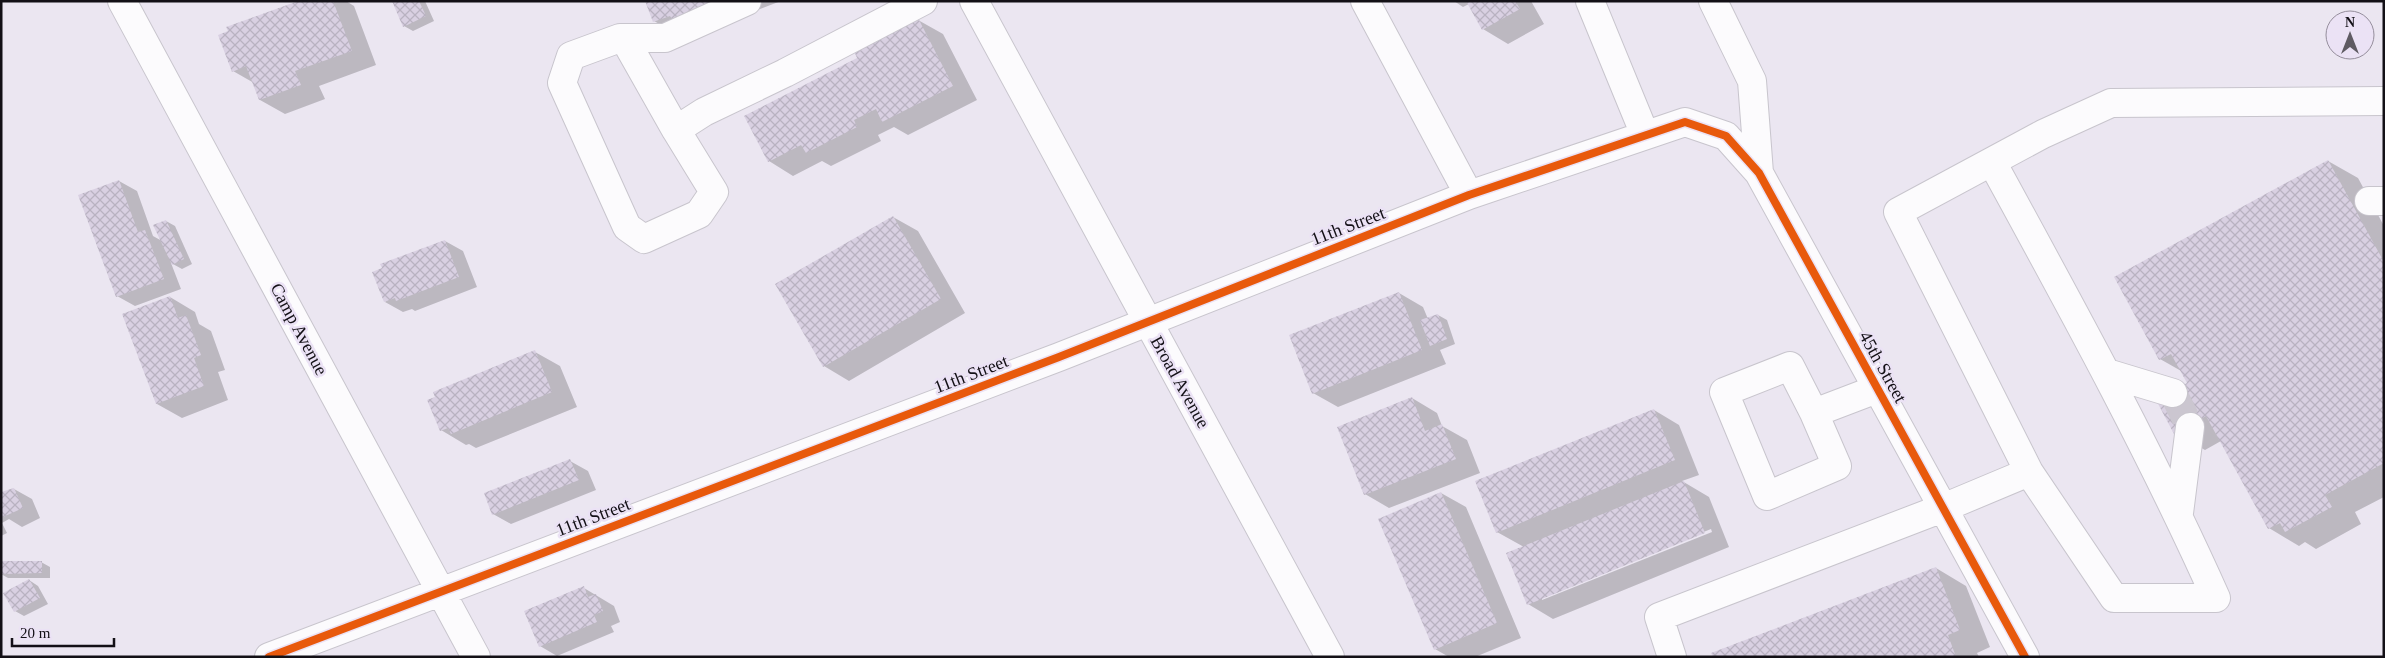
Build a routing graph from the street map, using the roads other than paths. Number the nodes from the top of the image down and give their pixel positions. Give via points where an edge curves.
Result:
1 (122, 1) edge
2 (748, 1) edge
3 (923, 1) edge
4 (974, 1) edge
5 (1365, 1) edge
6 (1590, 1) edge
7 (1713, 1) edge
8 (624, 38) junction
9 (2384, 100) edge
10 (1686, 122) joint
11 (676, 130) junction
12 (1645, 135) junction
13 (1992, 162) junction
14 (1759, 173) junction
15 (1469, 195) junction
16 (1146, 321) junction
17 (2107, 373) junction
18 (1877, 389) junction
19 (2173, 393) dead end
20 (1814, 413) junction
21 (2190, 427) tunnel mouth
22 (2029, 472) junction
23 (1943, 508) junction
24 (2178, 513) junction
25 (442, 592) junction
26 (269, 657) edge
27 (476, 657) edge
28 (1330, 657) edge
29 (1672, 657) edge
30 (2024, 657) edge

1 - 25 street, Camp Avenue
2 - 8 street via 665,38
3 - 11 street via 704,112
4 - 16 street, Broad Avenue
5 - 15 street
6 - 12 street
7 - 14 street via 1752,80
8 - 11 street
8 - 11 street via 571,56 562,83 627,226 644,238 699,214 714,192
9 - 13 street via 2111,103
10 - 12 street, 11th Street
10 - 14 street, 45th Street via 1726,136
12 - 15 street, 11th Street
13 - 17 street
13 - 22 street via 1898,212
14 - 18 street, 45th Street
15 - 16 street, 11th Street
16 - 25 street, 11th Street
16 - 28 street, Broad Avenue
17 - 19 street
17 - 24 street
18 - 20 street
18 - 23 street, 45th Street
20 - 20 street via 1790,366 1724,392 1767,496 1837,466
21 - 24 street
22 - 23 street
22 - 24 street via 2114,598 2216,598
23 - 29 street via 1659,617
23 - 30 street, 45th Street
25 - 26 street, 11th Street
25 - 27 street, Camp Avenue

